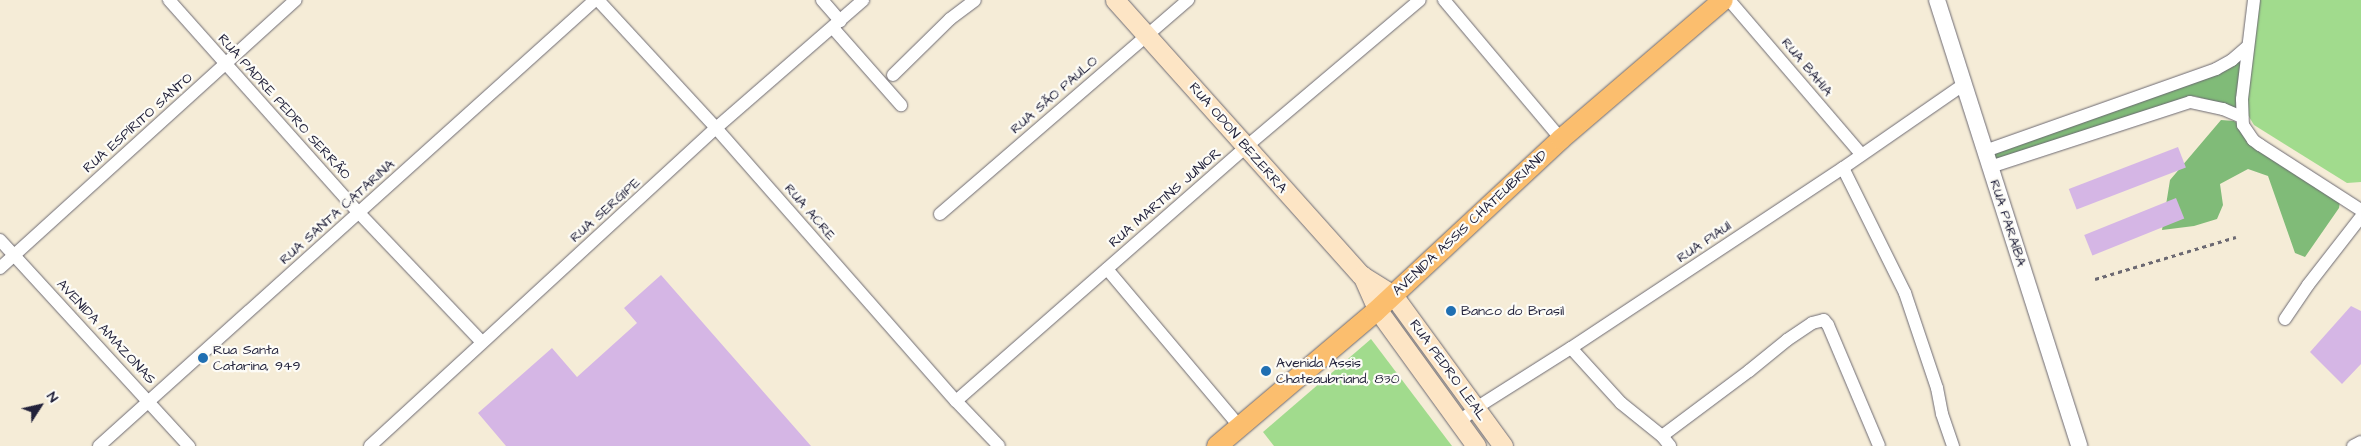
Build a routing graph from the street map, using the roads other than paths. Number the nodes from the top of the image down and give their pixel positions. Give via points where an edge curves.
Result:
1 (168, 0) edge
2 (296, 0) edge
3 (596, 0) edge
4 (822, 0) edge
5 (863, 0) edge
6 (975, 0) edge
7 (1115, 0) edge
8 (1188, 0) edge
9 (1420, 0) edge
10 (1444, 0) edge
11 (1723, 0) edge
12 (1729, 0) edge
13 (1937, 0) edge
14 (2254, 0) edge
15 (836, 25) junction
16 (1147, 35) junction
17 (2248, 46) junction
18 (225, 64) junction
19 (893, 75) dead end
20 (1963, 85) junction
21 (901, 105) dead end
22 (2242, 117) junction
23 (716, 128) junction
24 (1562, 138) junction
25 (1247, 146) junction
26 (1861, 154) junction
27 (1987, 159) junction
28 (1843, 168) junction
29 (2361, 210) edge
30 (359, 213) junction
31 (940, 214) dead end
32 (2361, 217) edge
33 (0, 240) edge
34 (14, 255) junction
35 (0, 268) edge
36 (1107, 269) junction
37 (1361, 275) junction
38 (1393, 295) junction
39 (1378, 309) junction
40 (2285, 319) dead end
41 (482, 342) junction
42 (1571, 348) junction
43 (149, 401) junction
44 (956, 401) junction
45 (1476, 408) junction
46 (1459, 422) junction
47 (1239, 426) junction
48 (1666, 441) edge
49 (2361, 442) edge
50 (99, 446) edge
51 (189, 446) edge
52 (370, 446) edge
53 (998, 446) edge
54 (1217, 446) edge
55 (1476, 446) edge
56 (1503, 446) edge
57 (1879, 446) edge
58 (1953, 446) edge
59 (2079, 446) edge
60 (2353, 446) edge

1 - 18 street, RUA PADRE PEDRO SERRÃO
2 - 18 street, RUA ESPÍRITO SANTO
3 - 23 street, RUA ACRE
3 - 30 street, RUA SANTA CATARINA
4 - 15 street
5 - 15 street, RUA SERGIPE
6 - 19 street via 950,19
7 - 16 main road, RUA ODON BEZERRA
8 - 16 street, RUA SÃO PAULO
9 - 25 street, RUA MARTINS JUNIOR
10 - 24 street
11 - 24 main road, AVENIDA ASSIS CHATEUBRIAND
12 - 26 street, RUA BAHIA
13 - 20 street, RUA PARAÍBA
14 - 17 street
15 - 21 street
15 - 23 street, RUA SERGIPE
16 - 25 main road, RUA ODON BEZERRA
16 - 31 street, RUA SÃO PAULO
17 - 22 street
17 - 27 street via 2216,69
18 - 30 street, RUA PADRE PEDRO SERRÃO
18 - 34 street, RUA ESPÍRITO SANTO
20 - 26 street, RUA PIAUÍ
20 - 27 street, RUA PARAÍBA
22 - 27 street via 2190,102
22 - 29 street via 2243,125 2253,140
23 - 41 street, RUA SERGIPE
23 - 44 street, RUA ACRE
24 - 38 main road, AVENIDA ASSIS CHATEUBRIAND
25 - 36 street, RUA MARTINS JUNIOR
25 - 37 main road, RUA ODON BEZERRA
26 - 28 street, RUA PIAUÍ
27 - 59 street, RUA PARAÍBA
28 - 42 street, RUA PIAUÍ
28 - 58 street via 1904,293
30 - 41 street, RUA PADRE PEDRO SERRÃO
30 - 43 street, RUA SANTA CATARINA
32 - 40 street
33 - 34 street, AVENIDA AMAZONAS
34 - 35 street, RUA ESPÍRITO SANTO
34 - 43 street, AVENIDA AMAZONAS
36 - 44 street, RUA MARTINS JUNIOR
36 - 47 street
37 - 38 main road, RUA ODON BEZERRA
37 - 39 main road, RUA ODON BEZERRA
38 - 39 main road, AVENIDA ASSIS CHATEUBRIAND
38 - 45 main road, RUA PEDRO LEAL
39 - 46 main road, RUA PEDRO LEAL
39 - 47 main road, AVENIDA ASSIS CHATEUBRIAND
41 - 52 street, RUA SERGIPE
42 - 45 street, RUA PIAUÍ
42 - 48 street via 1621,402
43 - 50 street, RUA SANTA CATARINA
43 - 51 street, AVENIDA AMAZONAS
44 - 53 street, RUA ACRE
45 - 46 street, RUA PIAUÍ
45 - 56 main road, RUA PEDRO LEAL
46 - 55 main road, RUA PEDRO LEAL
47 - 54 main road, AVENIDA ASSIS CHATEUBRIAND
48 - 57 street via 1787,340 1812,323 1824,320
49 - 60 street

